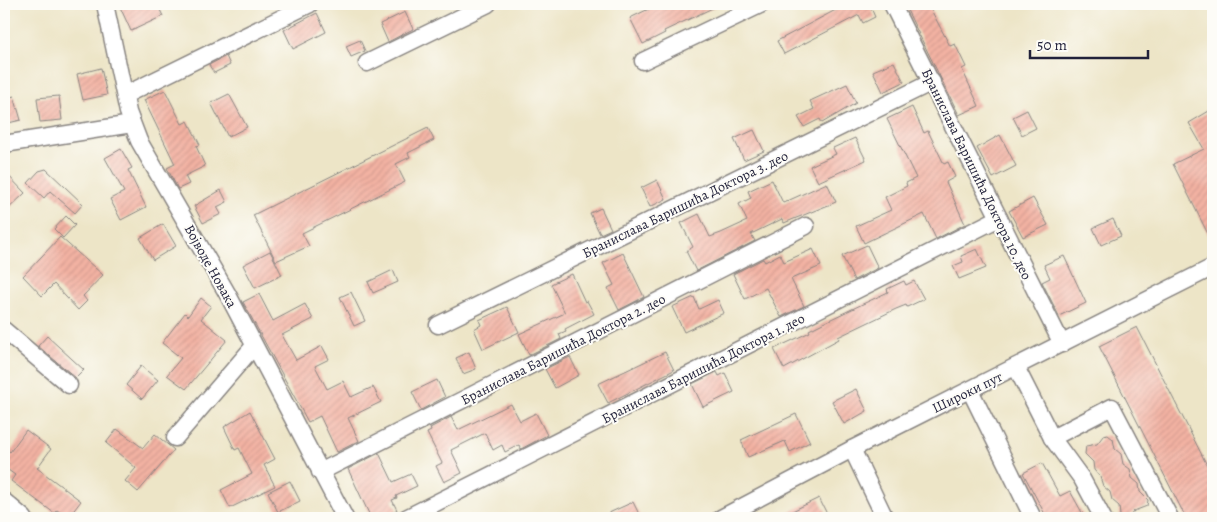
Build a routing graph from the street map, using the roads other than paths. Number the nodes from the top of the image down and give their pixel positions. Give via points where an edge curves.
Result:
1 (105, 4) edge
2 (310, 4) edge
3 (488, 4) edge
4 (762, 4) edge
5 (892, 4) edge
6 (643, 61) dead end
7 (367, 63) dead end
8 (932, 82) junction
9 (125, 95) junction
10 (132, 124) junction
11 (4, 144) edge
12 (1000, 218) junction
13 (806, 226) dead end
14 (1213, 267) edge
15 (438, 325) dead end
16 (4, 330) edge
17 (1062, 344) junction
18 (254, 346) junction
19 (1016, 367) junction
20 (69, 385) dead end
21 (970, 390) junction
22 (175, 438) dead end
23 (1052, 438) junction
24 (852, 449) junction
25 (320, 472) junction
26 (4, 501) edge
27 (24, 518) edge
28 (345, 518) edge
29 (406, 518) edge
30 (723, 518) edge
31 (885, 518) edge
32 (1033, 518) edge
33 (1103, 518) edge
34 (1170, 518) edge

1 - 9 street, Војводе Новака
2 - 9 street
3 - 7 street
4 - 6 street
5 - 8 street, Бранислава Баришића Доктора 10. део
8 - 12 street, Бранислава Баришића Доктора 10. део
8 - 15 street, Бранислава Баришића Доктора 3. део
9 - 10 street, Војводе Новака
10 - 11 street
10 - 18 street, Војводе Новака
12 - 17 street, Бранислава Баришића Доктора 10. део
12 - 29 street, Бранислава Баришића Доктора 1. део
13 - 25 street, Бранислава Баришића Доктора 2. део
14 - 17 street, Широки пут
16 - 20 street
17 - 19 street, Широки пут
18 - 22 street
18 - 25 street, Војводе Новака
19 - 21 street, Широки пут
19 - 23 street
21 - 24 street, Широки пут
21 - 32 street
23 - 33 street via 1082,479
23 - 34 street via 1112,407
24 - 30 street, Широки пут
24 - 31 street
25 - 28 street, Војводе Новака
26 - 27 street

